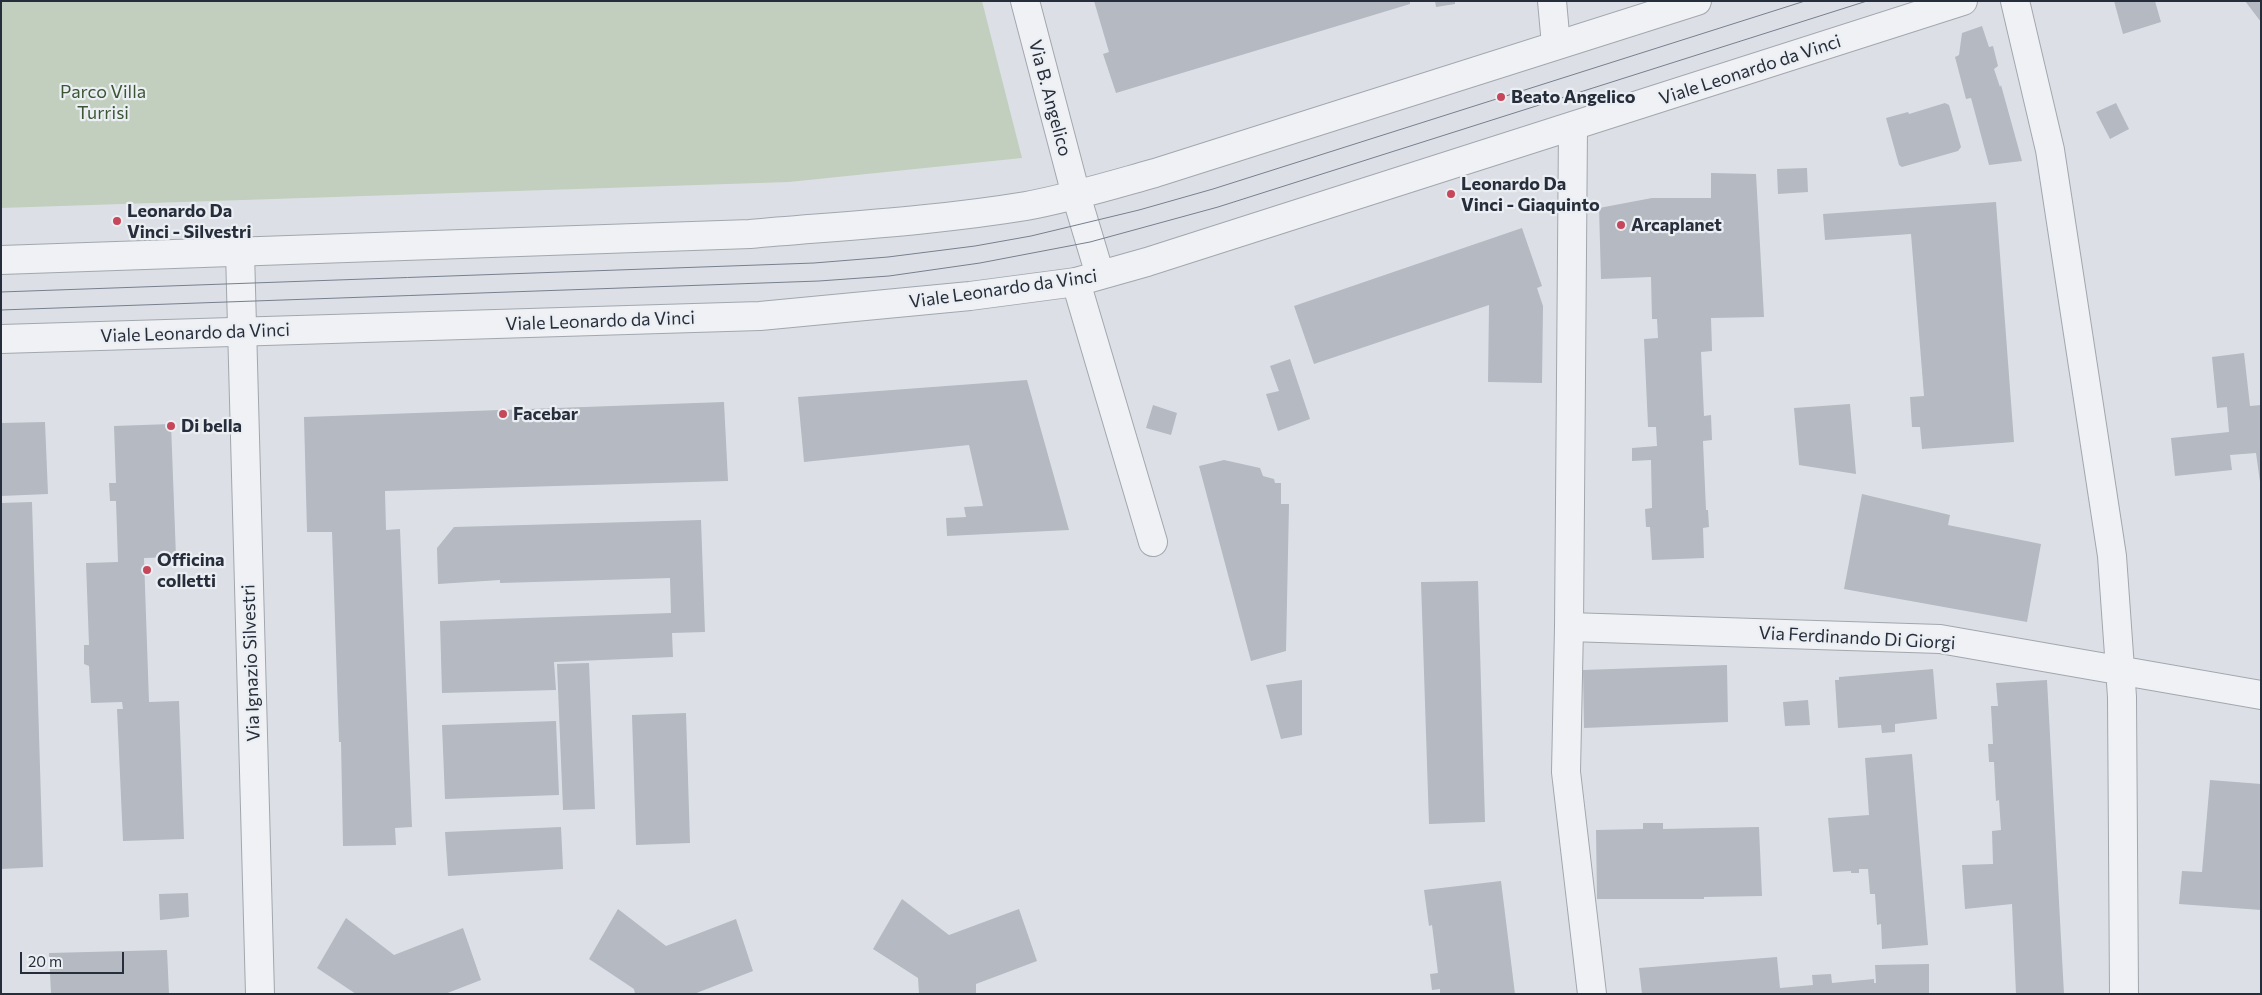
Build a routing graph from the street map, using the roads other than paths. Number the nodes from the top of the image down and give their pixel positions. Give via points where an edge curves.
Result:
1 (1025, 1) edge
2 (1552, 1) edge
3 (1697, 1) edge
4 (1963, 1) edge
5 (2015, 1) edge
6 (1556, 45) junction
7 (1574, 127) junction
8 (1076, 195) junction
9 (240, 252) junction
10 (1, 260) edge
11 (1088, 278) junction
12 (242, 332) junction
13 (1, 340) edge
14 (1154, 542) dead end
15 (1569, 627) junction
16 (2120, 670) junction
17 (2261, 694) edge
18 (260, 994) edge
19 (1592, 994) edge
20 (2124, 994) edge

1 - 8 street, Via B. Angelico
2 - 6 street
3 - 6 street
4 - 7 street, Viale Leonardo da Vinci
5 - 16 street via 2050,150 2112,556
6 - 8 street via 1155,173
7 - 11 street, Viale Leonardo da Vinci
7 - 15 street
8 - 9 street via 1025,206 946,216 750,234
8 - 11 street, Via B. Angelico
9 - 10 street
9 - 12 street, Via Ignazio Silvestri
11 - 12 street, Viale Leonardo da Vinci via 960,297 760,316
11 - 14 street, Via B. Angelico
12 - 13 street, Viale Leonardo da Vinci
12 - 18 street, Via Ignazio Silvestri
15 - 16 street, Via Ferdinando Di Giorgi via 1940,638
15 - 19 street via 1566,772
16 - 17 street, Via Ferdinando Di Giorgi
16 - 20 street

